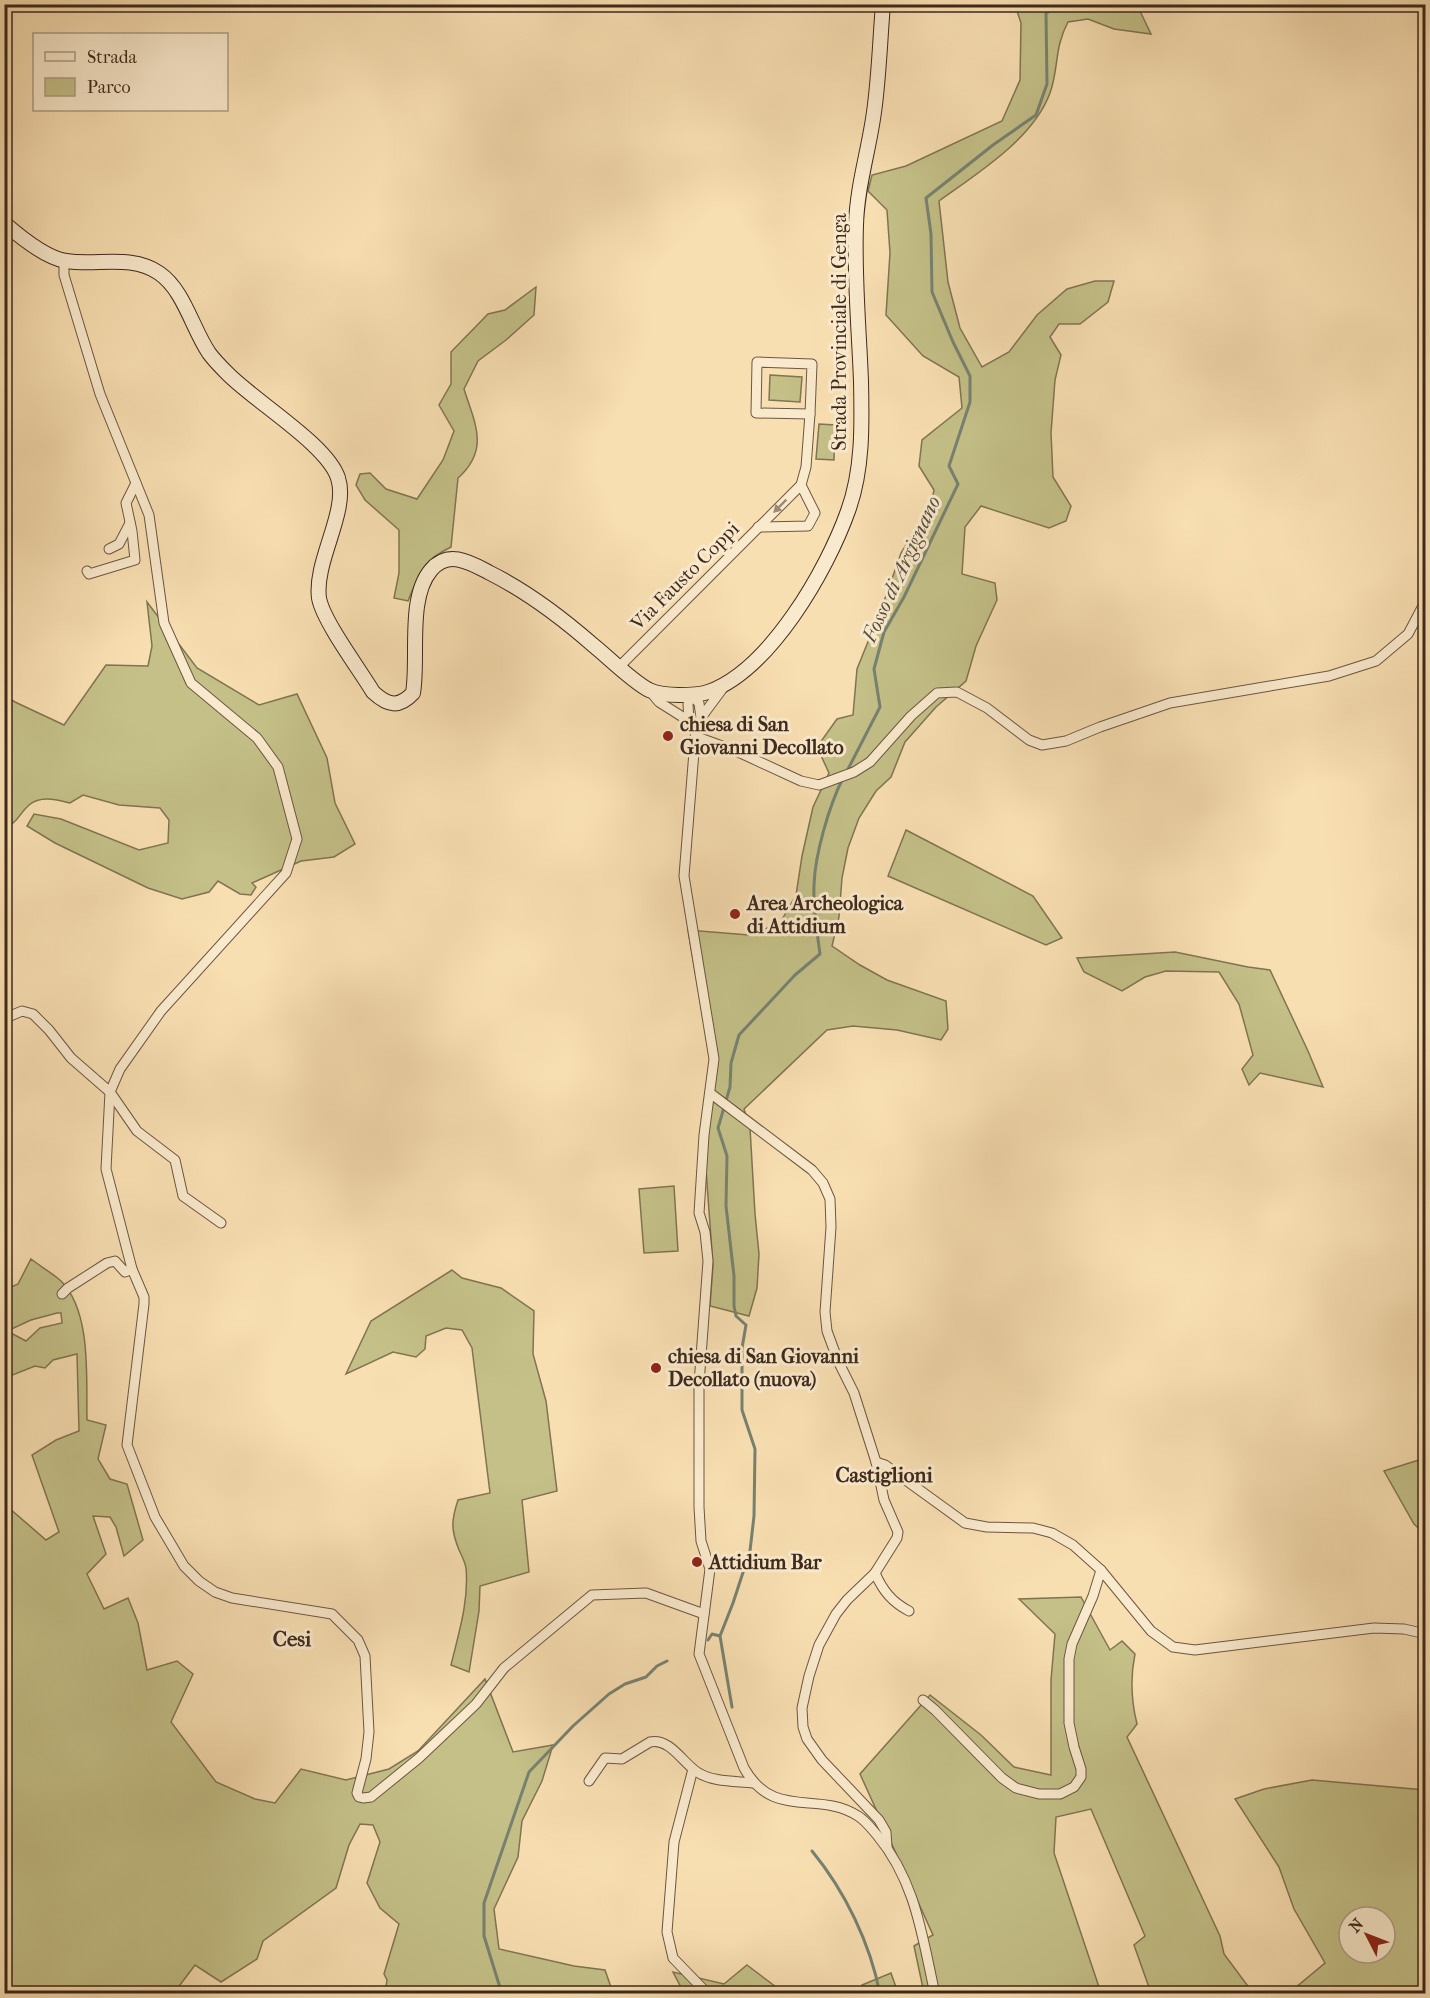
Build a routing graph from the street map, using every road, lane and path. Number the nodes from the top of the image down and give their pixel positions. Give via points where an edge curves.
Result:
1 (883, 4) edge
2 (4, 223) edge
3 (64, 261) junction
4 (810, 414) junction
5 (136, 483) junction
6 (801, 485) junction
7 (130, 523) junction
8 (758, 527) junction
9 (109, 549) dead end
10 (87, 571) dead end
11 (1425, 600) edge
12 (619, 667) junction
13 (727, 683) junction
14 (649, 690) junction
15 (691, 695) junction
16 (696, 726) junction
17 (8, 1017) dead end
18 (110, 1092) junction
19 (712, 1095) junction
20 (221, 1223) dead end
21 (132, 1269) junction
22 (62, 1294) dead end
23 (876, 1462) junction
24 (1101, 1570) junction
25 (875, 1573) junction
26 (909, 1611) dead end
27 (704, 1614) junction
28 (1425, 1634) edge
29 (923, 1700) dead end
30 (693, 1769) junction
31 (588, 1780) dead end
32 (753, 1783) junction
33 (887, 1847) junction
34 (705, 1991) dead end
35 (935, 1994) edge

1 - 13 main road, Strada Provinciale di Genga via 874,111 856,225 862,416 859,467 849,509 806,600 747,669
2 - 3 main road, Strada Provinciale di Genga via 35,247
3 - 5 street via 64,276 100,394
3 - 12 main road, Strada Provinciale di Genga via 135,262 158,272 172,285 210,353 229,375 328,458 339,479 339,502 319,598 327,618 373,692 383,701 396,704 413,693 421,588 430,571 455,557 524,590
4 - 4 street via 812,364 757,362 756,413
4 - 6 street
5 - 7 street via 126,503
5 - 18 street via 149,514 164,623 191,683 257,738 278,767 297,839 286,873 161,1011 120,1069
6 -> 8 street
6 - 8 street, Via Fausto Coppi via 815,513 808,526
7 - 9 street via 119,544
7 - 10 street via 135,560 89,574
8 - 12 street, Via Fausto Coppi
11 - 16 street via 1408,634 1377,661 1329,676 1170,703 1066,741 1042,745 957,692 937,693 870,762 819,785 736,752
12 - 14 main road, Strada Provinciale di Genga
13 - 15 main road, Strada Provinciale di Genga
13 - 16 street
14 - 15 main road, Strada Provinciale di Genga
14 - 16 street via 659,702
15 - 16 street via 688,704
16 - 19 street via 684,876 714,1059
17 - 18 street via 22,1011 33,1014 71,1058
18 - 20 street via 137,1131 175,1160 183,1196
18 - 21 street via 106,1169
19 - 23 street via 812,1170 823,1183 830,1199 831,1227 827,1331 854,1393
19 - 27 street via 699,1213 708,1261 698,1451 701,1541 710,1569
21 - 22 street via 125,1272 115,1261 107,1263
21 - 27 street via 144,1304 128,1445 155,1516 184,1566 215,1592 332,1614 358,1640 365,1656 369,1732 359,1797 371,1797 419,1758 480,1700 504,1668 592,1595 646,1593
23 - 24 street via 965,1523 1052,1533 1073,1545
23 - 25 street via 884,1500 898,1532
24 - 28 street via 1151,1631 1173,1647 1195,1650 1374,1628
24 - 29 street via 1069,1659 1069,1723 1081,1768 1081,1777 1074,1787 1060,1794 1016,1788 1002,1779
25 - 26 street via 885,1592
25 - 33 street via 836,1614 819,1645 802,1708 807,1739 879,1820 886,1832
27 - 32 street via 699,1654
30 - 31 street via 656,1741 622,1759 605,1758
30 - 32 street via 709,1778
30 - 34 street via 674,1842 667,1932 673,1958
32 - 33 street via 780,1800 846,1809 859,1816
33 - 35 street via 914,1900

